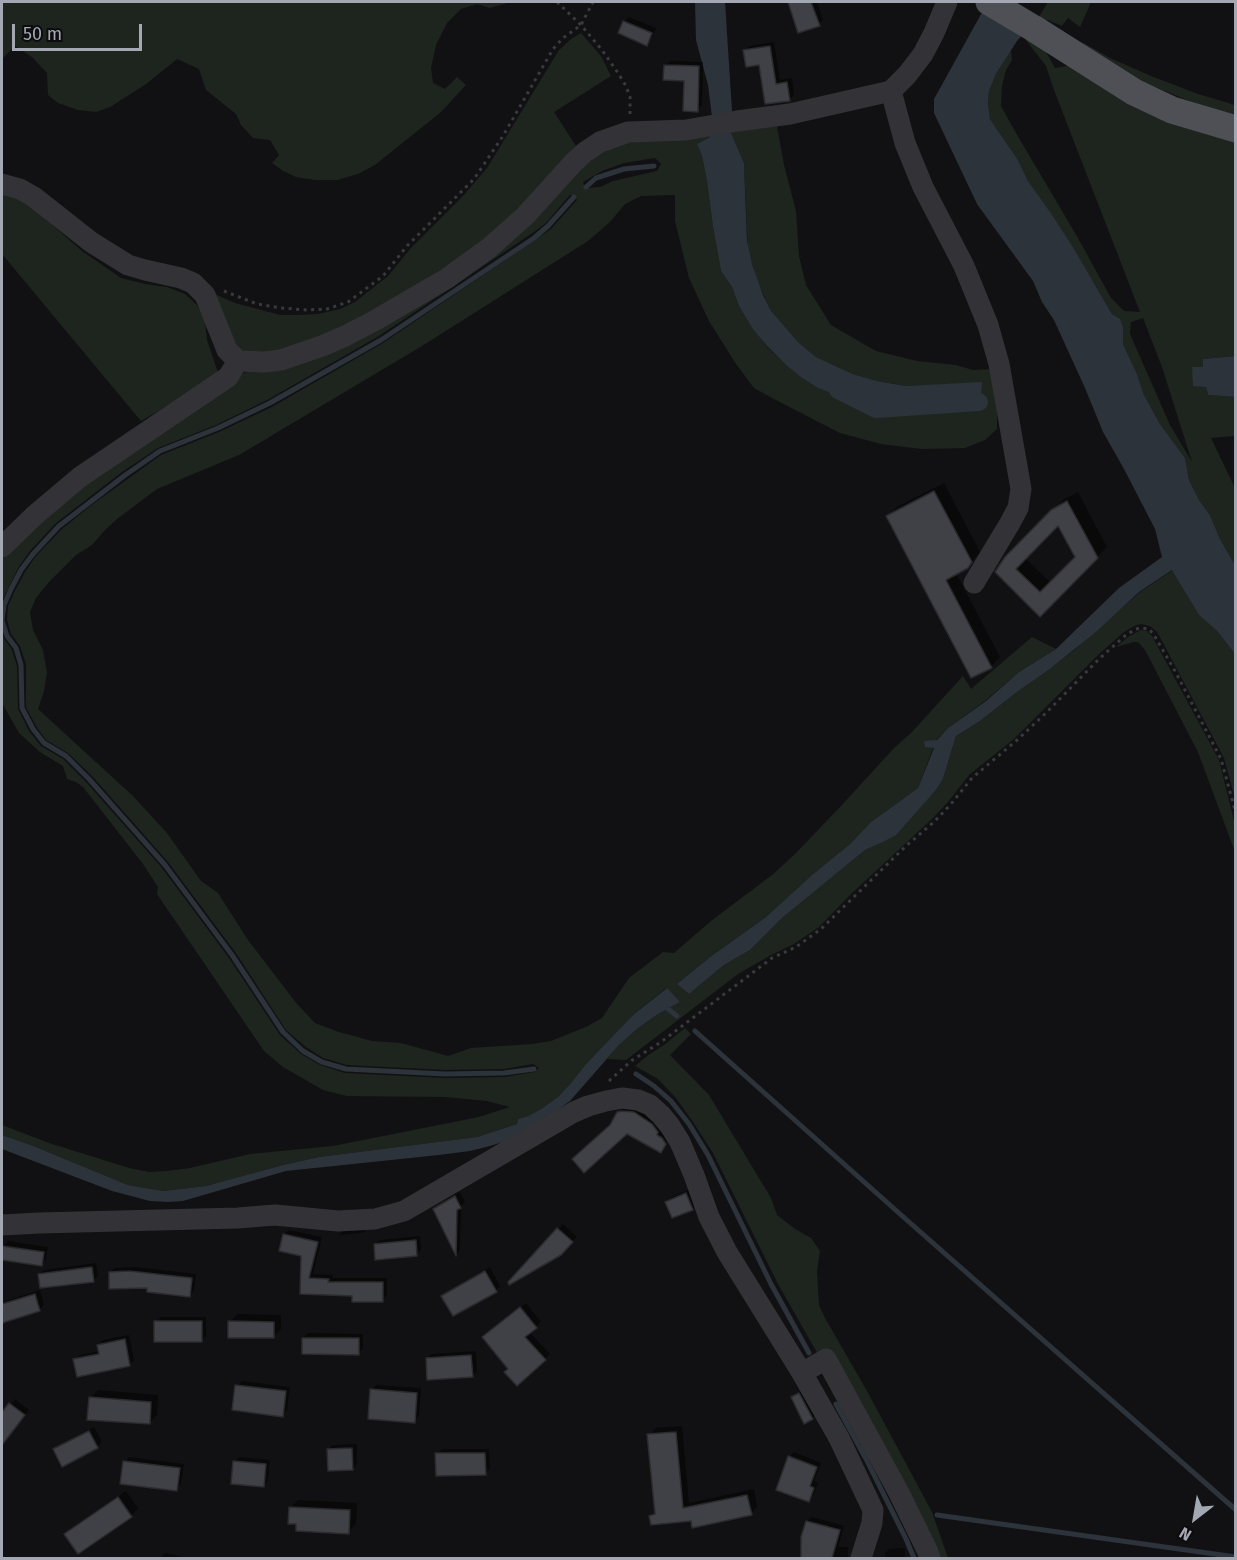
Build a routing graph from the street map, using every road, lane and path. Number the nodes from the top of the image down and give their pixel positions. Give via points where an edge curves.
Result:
1 (557, 2) edge
2 (593, 2) edge
3 (947, 2) edge
4 (988, 2) edge
5 (581, 26) junction
6 (891, 91) junction
7 (1236, 129) edge
8 (628, 132) junction
9 (2, 184) edge
10 (194, 283) junction
11 (238, 361) junction
12 (2, 547) edge
13 (974, 583) dead end
14 (1236, 814) edge
15 (603, 1086) dead end
16 (2, 1226) edge
17 (802, 1373) junction
18 (861, 1558) edge
19 (930, 1558) edge

1 - 5 path
2 - 5 path
3 - 6 street via 922,54
4 - 7 main road via 1134,92 1172,110
5 - 8 path via 626,86 631,108
5 - 10 path via 554,49 474,179 406,246 383,276 348,302 327,309 281,308
6 - 8 street via 790,114 686,130
6 - 13 street via 922,187 964,266 988,325 1001,374 1021,489 1018,508
8 - 11 street via 585,152 489,248 408,302 322,346 281,360
9 - 10 street via 34,197 128,265
10 - 11 street via 205,295 227,350
11 - 12 street via 228,376 80,477
14 - 15 path via 1221,759 1175,671 1154,634 1149,629 1136,629 972,778 935,821 821,929 772,958 631,1060
16 - 17 street via 275,1215 338,1221 375,1218 404,1211 574,1112 606,1101 638,1100 661,1114 680,1142 727,1252
17 - 18 street via 873,1510
17 - 19 street via 826,1359

